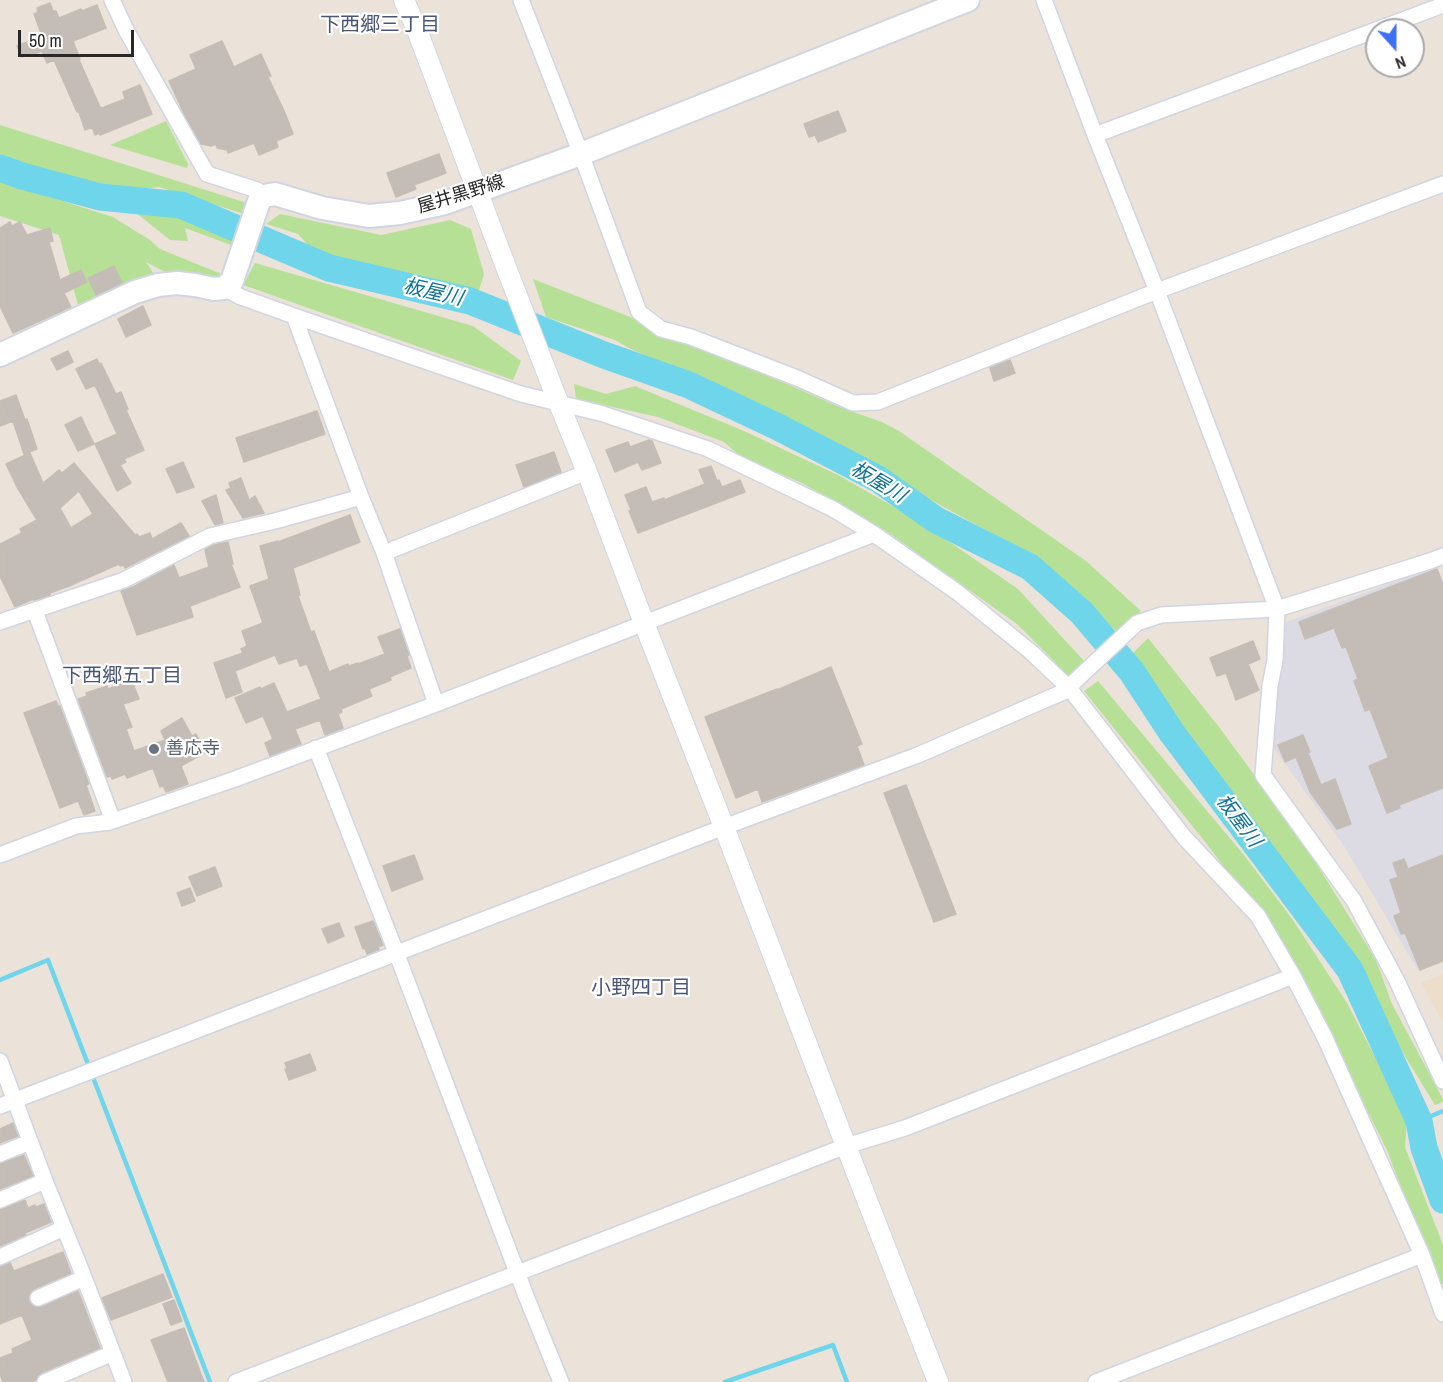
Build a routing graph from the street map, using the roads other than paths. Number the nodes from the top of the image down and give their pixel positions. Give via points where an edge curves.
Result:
1 (112, 0) edge
2 (404, 0) edge
3 (521, 0) edge
4 (968, 0) edge
5 (1044, 0) edge
6 (1443, 5) edge
7 (1095, 135) junction
8 (581, 154) junction
9 (1443, 184) edge
10 (477, 191) junction
11 (262, 199) junction
12 (228, 285) junction
13 (1157, 291) junction
14 (294, 316) junction
15 (0, 355) edge
16 (557, 399) junction
17 (586, 472) junction
18 (361, 497) junction
19 (874, 534) junction
20 (384, 553) junction
21 (1443, 556) edge
22 (1277, 609) junction
23 (34, 611) junction
24 (0, 622) edge
25 (644, 623) junction
26 (1072, 685) junction
27 (436, 704) junction
28 (316, 748) junction
29 (113, 821) junction
30 (724, 827) junction
31 (0, 855) edge
32 (396, 952) junction
33 (1293, 976) junction
34 (0, 1061) edge
35 (1443, 1081) edge
36 (15, 1100) junction
37 (0, 1106) edge
38 (30, 1142) junction
39 (846, 1146) junction
40 (0, 1154) edge
41 (45, 1181) junction
42 (0, 1200) edge
43 (64, 1228) junction
44 (1422, 1255) junction
45 (0, 1257) edge
46 (518, 1273) junction
47 (84, 1278) junction
48 (38, 1298) dead end
49 (1443, 1314) edge
50 (113, 1353) junction
51 (45, 1382) edge
52 (124, 1382) edge
53 (236, 1382) edge
54 (561, 1382) edge
55 (938, 1382) edge
56 (1096, 1382) edge

1 - 11 street via 207,174 258,190
2 - 10 street
3 - 8 street
4 - 8 main road, 屋井黒野線
5 - 7 street
6 - 7 street
7 - 13 street
8 - 10 main road, 屋井黒野線
8 - 13 street via 639,312 661,329 691,337 853,403 878,402
9 - 13 street
10 - 11 main road, 屋井黒野線 via 445,203 369,216 275,194
10 - 16 street
11 - 12 main road
12 - 14 street via 241,297
12 - 15 main road via 214,290 177,283 135,292
13 - 22 street
14 - 16 street via 521,394
14 - 18 street
16 - 17 street
16 - 19 street via 708,449 832,509
17 - 20 street
17 - 25 street
18 - 20 street
18 - 23 street via 210,536 124,580
19 - 25 street
19 - 26 street via 957,592
20 - 27 street
21 - 22 street
22 - 26 street via 1161,615 1137,623
22 - 35 street via 1263,775 1354,901 1397,981
23 - 24 street
23 - 29 street
25 - 27 street
25 - 30 street
26 - 30 street via 918,755
26 - 33 street via 1184,837 1258,915
27 - 28 street
28 - 29 street
28 - 32 street
29 - 31 street via 76,826
30 - 32 street
30 - 39 street
32 - 36 street
32 - 46 street
33 - 39 street via 905,1128
33 - 44 street via 1325,1038
34 - 36 street
36 - 37 street
36 - 38 street
38 - 40 street
38 - 41 street
39 - 46 street
39 - 55 street
41 - 42 street
41 - 43 street
43 - 45 street
43 - 47 street
44 - 49 street
44 - 56 street
46 - 53 street
46 - 54 street
47 - 48 street
47 - 50 street
50 - 51 street
50 - 52 street

